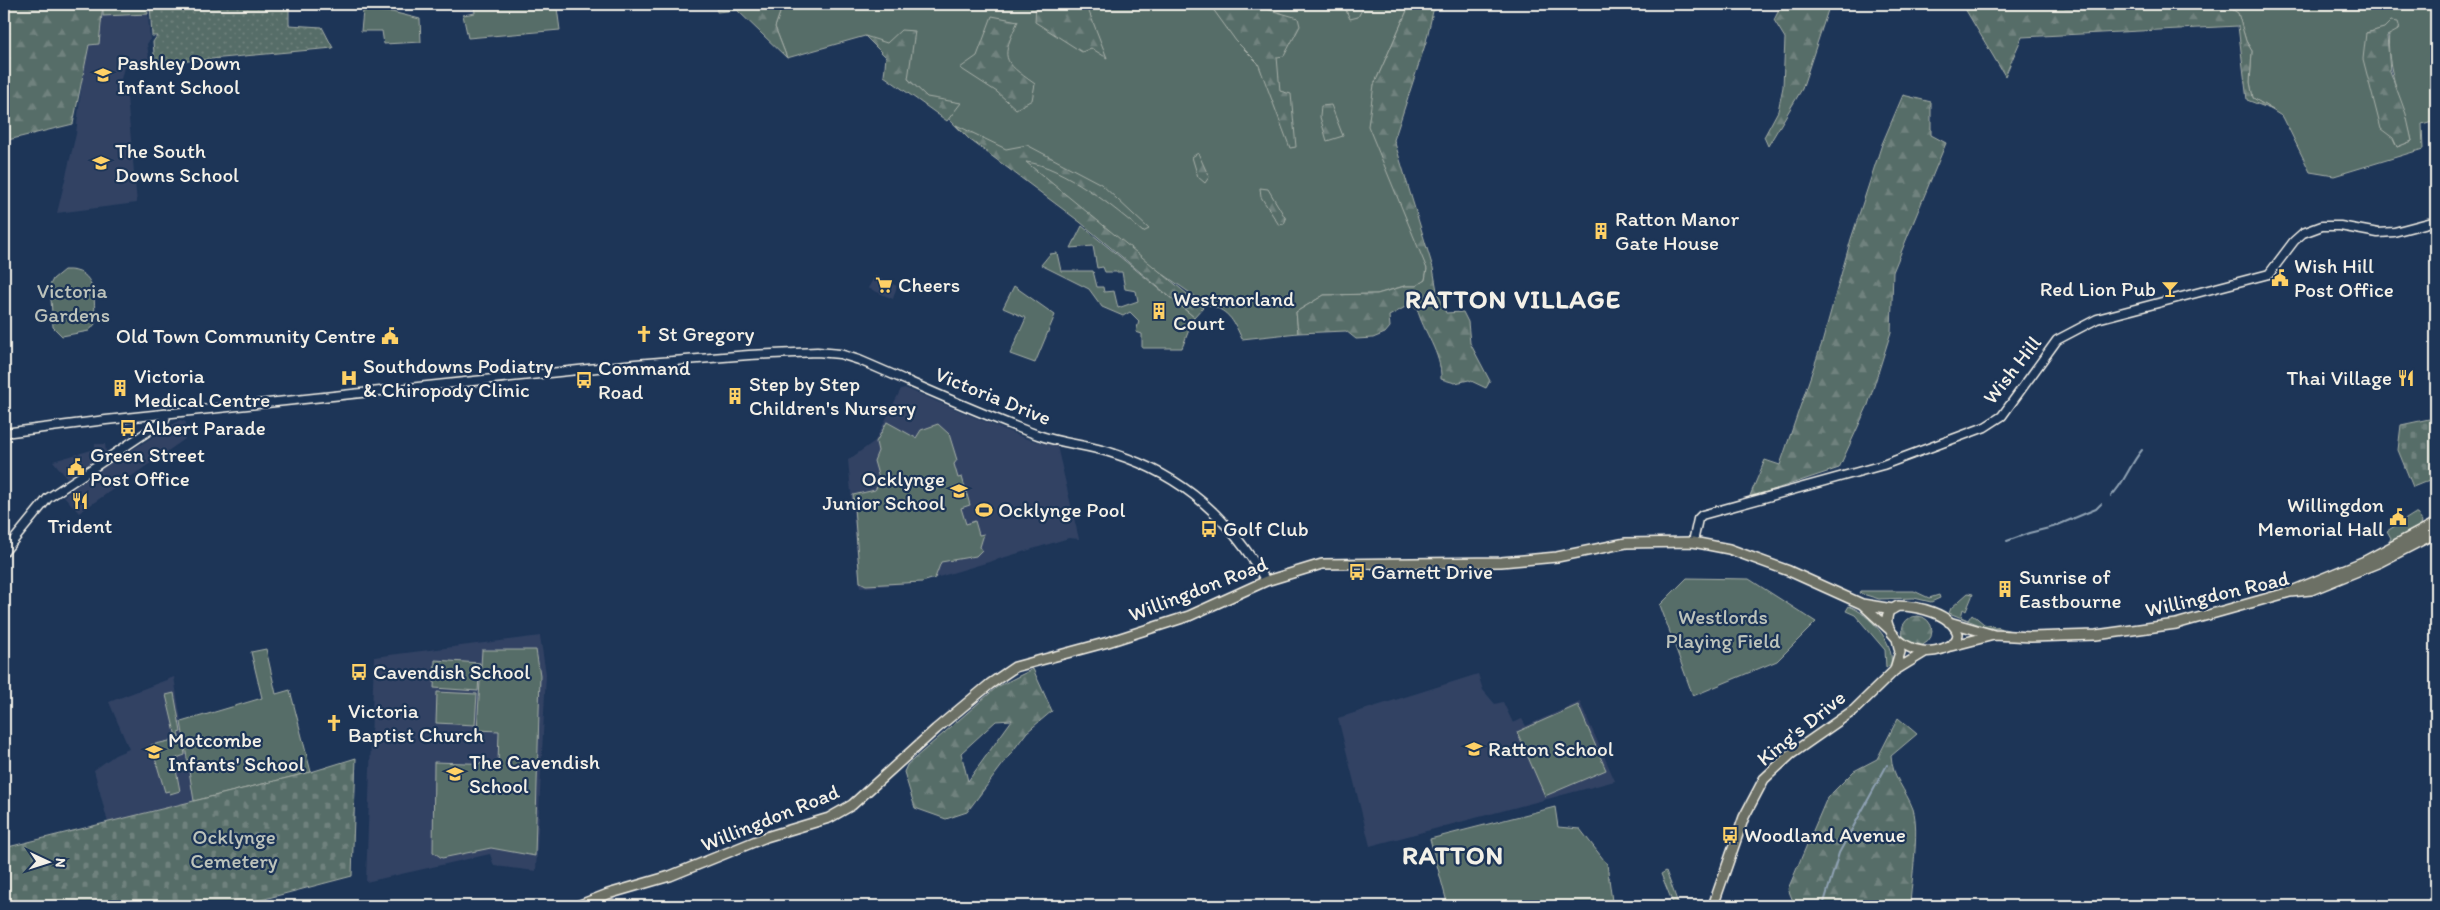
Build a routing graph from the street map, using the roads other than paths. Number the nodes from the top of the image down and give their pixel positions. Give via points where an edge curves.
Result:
1 (2436, 221) edge
2 (166, 414) junction
3 (4, 433) edge
4 (2436, 523) edge
5 (2436, 533) edge
6 (1693, 542) junction
7 (4, 552) edge
8 (1266, 580) junction
9 (2290, 592) junction
10 (1862, 604) junction
11 (1893, 608) junction
12 (1949, 622) junction
13 (1888, 628) junction
14 (1994, 635) junction
15 (1897, 639) junction
16 (1950, 646) junction
17 (1925, 652) junction
18 (1894, 672) junction
19 (576, 906) edge
20 (1713, 906) edge

1 - 6 street, Wish Hill via 2378,233 2322,226 2303,233 2294,241 2269,274 2097,319 2057,340 2002,416 1985,427 1883,465 1702,515 1698,519
2 - 3 street, Victoria Drive
2 - 7 street via 164,420 48,498
2 - 8 street, Victoria Drive via 635,364 829,352 859,360 1040,436 1114,453 1141,463 1189,490 1226,523
4 - 9 main road via 2365,561
5 - 9 main road, Willingdon Road via 2342,578 2311,590
6 - 8 main road, Willingdon Road via 1626,543 1501,562 1322,564
6 - 10 main road, Willingdon Road via 1757,559
8 - 19 main road, Willingdon Road via 1189,616 1015,667 936,729 862,796 829,818 766,837 670,876
9 - 14 main road, Willingdon Road via 2176,624 2113,633
10 - 11 main road, Willingdon Road
10 - 13 main road, Willingdon Road
11 - 12 main road, Willingdon Road via 1916,606
11 - 13 main road via 1887,616
12 - 14 main road, Willingdon Road
12 - 16 main road via 1958,634 1956,642
13 - 15 main road, Willingdon Road
14 - 16 main road, Willingdon Road
15 - 17 main road via 1910,649
15 - 18 main road via 1899,659
16 - 17 main road, Willingdon Road
17 - 18 main road, King's Drive
18 - 20 main road, King's Drive via 1854,710 1791,754 1764,779 1744,817

